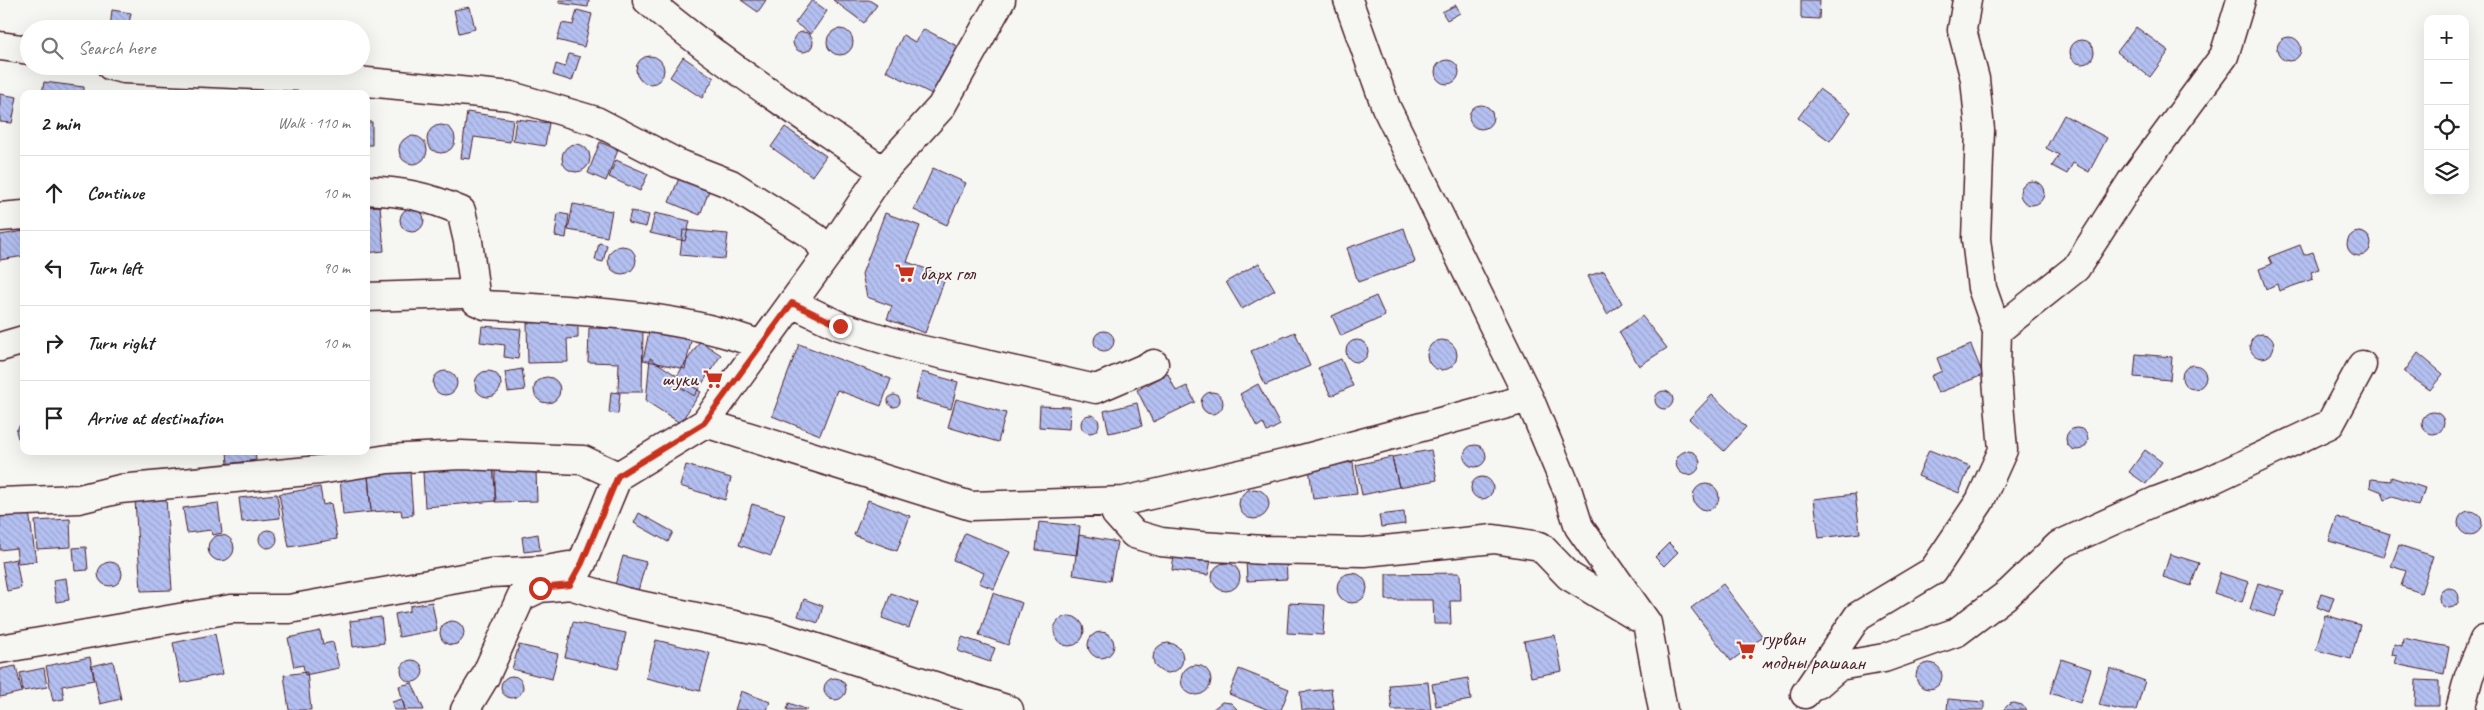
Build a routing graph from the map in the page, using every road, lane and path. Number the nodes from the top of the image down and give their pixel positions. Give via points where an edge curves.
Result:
1 (647, 0) edge
2 (1001, 0) edge
3 (1348, 0) edge
4 (1967, 0) edge
5 (2240, 0) edge
6 (0, 46) edge
7 (20, 49) edge
8 (259, 75) edge
9 (883, 171) junction
10 (370, 190) edge
11 (20, 215) edge
12 (0, 217) edge
13 (827, 255) junction
14 (473, 290) junction
15 (370, 297) edge
16 (792, 303) junction
17 (1997, 331) junction
18 (20, 341) edge
19 (761, 345) junction
20 (0, 348) edge
21 (1154, 364) dead end
22 (2362, 365) dead end
23 (1529, 398) junction
24 (704, 423) junction
25 (618, 476) junction
26 (0, 502) edge
27 (1111, 502) junction
28 (576, 574) junction
29 (1647, 624) junction
30 (2484, 640) edge
31 (0, 649) edge
32 (1804, 702) edge
33 (465, 710) edge
34 (1009, 710) edge
35 (1662, 710) edge
36 (2460, 710) edge

1 - 9 street via 741,72
2 - 9 street via 941,107
3 - 23 street via 1386,107
4 - 17 street via 1962,30 1975,79 1980,130 1976,239 1982,288
5 - 17 street via 2224,56 2131,182 2076,268
6 - 7 street
8 - 13 street via 326,78 511,96 596,121 677,163 730,184 816,238
9 - 13 street
10 - 14 street via 430,198 461,211
11 - 12 street
13 - 16 street
14 - 15 street via 461,294
14 - 19 street via 476,301 485,306 562,309 653,320 727,332
16 - 19 street
16 - 21 street via 840,326 909,347 1096,389
17 - 32 street via 1996,368 2003,450 1980,501 1933,571 1858,616
18 - 20 street
19 - 24 street
22 - 32 street via 2330,424 2059,545 2009,593 1957,632 1884,658 1839,666
23 - 27 street via 1288,463
23 - 29 street via 1567,489 1579,527
24 - 25 street
24 - 27 street via 970,506
25 - 26 street via 583,460 461,456 388,459 319,470 120,489 79,498
25 - 28 street
27 - 29 street via 1116,514 1134,534 1161,542 1264,550 1364,552 1494,539 1540,546 1569,576
28 - 31 street via 546,570 490,573 289,609 231,609
28 - 33 street via 521,598 485,677
28 - 34 street via 625,602 767,632
29 - 35 street
30 - 36 street via 2469,676

